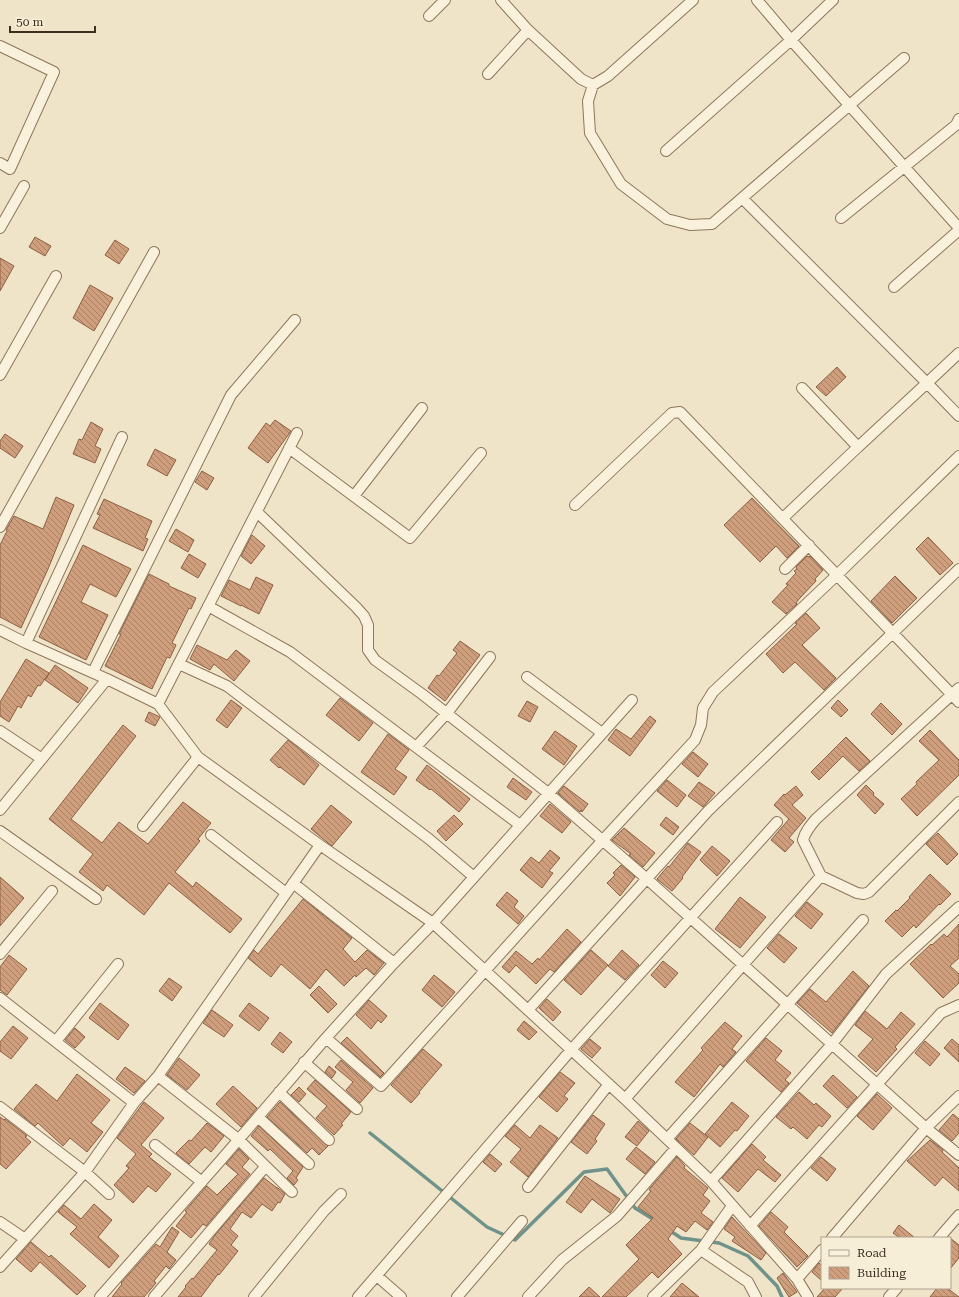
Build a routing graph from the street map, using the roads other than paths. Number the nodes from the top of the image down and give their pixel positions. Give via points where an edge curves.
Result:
1 (445, 0) edge
2 (501, 0) edge
3 (693, 0) edge
4 (757, 0) edge
5 (834, 0) edge
6 (429, 16) dead end
7 (528, 30) junction
8 (791, 40) junction
9 (0, 46) edge
10 (904, 58) dead end
11 (488, 74) dead end
12 (593, 85) junction
13 (849, 106) junction
14 (959, 119) edge
15 (666, 151) dead end
16 (0, 164) edge
17 (904, 166) junction
18 (24, 186) dead end
19 (742, 198) junction
20 (841, 218) dead end
21 (0, 228) edge
22 (959, 229) edge
23 (154, 252) dead end
24 (56, 276) dead end
25 (894, 286) dead end
26 (295, 320) dead end
27 (959, 352) edge
28 (0, 375) edge
29 (927, 383) junction
30 (802, 388) dead end
31 (422, 408) dead end
32 (959, 416) edge
33 (297, 433) dead end
34 (122, 437) dead end
35 (858, 447) junction
36 (289, 448) junction
37 (481, 453) dead end
38 (959, 456) edge
39 (354, 496) junction
40 (575, 505) dead end
41 (256, 512) junction
42 (783, 518) junction
43 (0, 525) edge
44 (809, 545) junction
45 (785, 569) dead end
46 (959, 569) edge
47 (837, 575) junction
48 (208, 606) junction
49 (0, 630) edge
50 (892, 632) junction
51 (26, 643) junction
52 (490, 657) dead end
53 (179, 664) junction
54 (93, 672) junction
55 (527, 677) dead end
56 (107, 679) junction
57 (957, 695) edge
58 (632, 700) dead end
59 (158, 704) junction
60 (447, 713) junction
61 (0, 731) edge
62 (602, 733) junction
63 (416, 747) junction
64 (198, 757) junction
65 (42, 759) junction
66 (548, 793) junction
67 (959, 802) edge
68 (0, 810) edge
69 (777, 822) dead end
70 (520, 825) junction
71 (143, 826) dead end
72 (0, 830) edge
73 (211, 835) dead end
74 (602, 841) junction
75 (320, 846) junction
76 (821, 876) junction
77 (474, 877) junction
78 (647, 879) junction
79 (293, 883) junction
80 (52, 891) dead end
81 (286, 893) junction
82 (96, 899) dead end
83 (959, 907) edge
84 (691, 919) junction
85 (863, 920) dead end
86 (433, 923) junction
87 (2, 949) edge
88 (394, 963) junction
89 (118, 964) dead end
90 (742, 965) junction
91 (485, 971) junction
92 (0, 998) edge
93 (788, 1005) junction
94 (959, 1005) edge
95 (528, 1010) junction
96 (326, 1038) junction
97 (56, 1042) junction
98 (832, 1044) junction
99 (571, 1050) junction
100 (304, 1062) junction
101 (158, 1076) junction
102 (609, 1084) junction
103 (878, 1085) junction
104 (279, 1092) junction
105 (959, 1096) edge
106 (625, 1099) junction
107 (134, 1103) junction
108 (0, 1107) edge
109 (357, 1109) dead end
110 (258, 1116) junction
111 (926, 1128) junction
112 (667, 1139) junction
113 (238, 1140) junction
114 (329, 1140) dead end
115 (155, 1145) dead end
116 (676, 1148) junction
117 (959, 1155) edge
118 (309, 1164) dead end
119 (265, 1167) junction
120 (85, 1172) junction
121 (711, 1181) junction
122 (202, 1182) junction
123 (528, 1187) dead end
124 (292, 1192) dead end
125 (109, 1194) dead end
126 (340, 1194) dead end
127 (732, 1206) junction
128 (959, 1215) edge
129 (522, 1221) dead end
130 (0, 1222) edge
131 (750, 1226) junction
132 (833, 1237) edge
133 (940, 1237) edge
134 (25, 1239) junction
135 (702, 1249) junction
136 (821, 1251) edge
137 (0, 1267) edge
138 (377, 1276) junction
139 (797, 1279) junction
140 (896, 1289) edge
141 (100, 1297) edge
142 (154, 1297) edge
143 (254, 1297) edge
144 (358, 1297) edge
145 (401, 1297) edge
146 (457, 1297) edge
147 (528, 1297) edge
148 (653, 1297) edge
149 (756, 1297) edge
150 (808, 1297) edge
151 (889, 1297) edge

1 - 6 street
2 - 7 street
3 - 12 street via 608,76
4 - 8 street
5 - 8 street
7 - 11 street
7 - 12 street via 581,79
8 - 13 street
8 - 15 street
9 - 16 street via 54,72 10,169
10 - 13 street
12 - 19 street via 588,101 590,134 620,184 667,219 690,225 712,224
13 - 17 street
13 - 19 street
14 - 17 street via 956,125
17 - 20 street
17 - 22 street
18 - 21 street
19 - 29 street
22 - 25 street
23 - 43 street
24 - 28 street
26 - 54 street via 231,395
27 - 29 street
29 - 32 street
29 - 35 street
30 - 35 street
31 - 39 street
33 - 36 street
34 - 51 street
35 - 42 street
36 - 39 street
36 - 41 street
37 - 39 street via 410,538
38 - 47 street
40 - 42 street via 672,413 680,412
41 - 48 street
41 - 60 street via 364,616 368,625 368,650 375,660
42 - 44 street
44 - 45 street
44 - 47 street
46 - 50 street
47 - 50 street
47 - 74 street via 713,692 703,708 695,740
48 - 53 street
48 - 63 street via 290,652
49 - 51 street
50 - 57 street
50 - 78 street via 708,810
51 - 54 street
52 - 60 street
53 - 59 street
53 - 77 street via 227,686 429,839
54 - 56 street
55 - 62 street
56 - 59 street
56 - 65 street
57 - 76 street via 808,829 803,840
58 - 62 street
59 - 64 street
60 - 63 street
60 - 66 street
61 - 65 street
62 - 66 street
63 - 70 street
64 - 71 street
64 - 75 street
65 - 68 street
66 - 70 street
66 - 74 street
67 - 76 street via 869,892 857,893
69 - 84 street
70 - 77 street
72 - 82 street
73 - 81 street
74 - 78 street
74 - 91 street
75 - 79 street
75 - 86 street
76 - 90 street
77 - 86 street
78 - 84 street
78 - 95 street
79 - 81 street
79 - 88 street
80 - 87 street
81 - 101 street
83 - 98 street via 886,974
84 - 90 street
84 - 99 street
85 - 93 street
86 - 88 street
86 - 91 street
88 - 96 street
89 - 97 street
90 - 93 street
90 - 106 street
91 - 95 street
91 - 96 street via 381,1086
92 - 97 street
93 - 98 street
93 - 112 street
94 - 103 street via 941,1013
95 - 99 street
96 - 100 street
97 - 107 street
98 - 103 street
98 - 121 street
99 - 102 street
99 - 138 street
100 - 104 street
100 - 109 street
101 - 107 street
101 - 113 street
102 - 106 street
102 - 123 street
103 - 111 street
103 - 131 street
104 - 110 street
104 - 114 street
105 - 111 street
106 - 112 street
107 - 120 street
108 - 120 street
110 - 113 street
110 - 118 street
111 - 117 street
111 - 132 street
112 - 116 street
113 - 119 street
113 - 122 street
115 - 122 street
116 - 121 street
116 - 147 street via 617,1216 562,1260
119 - 124 street
119 - 142 street
120 - 125 street
120 - 134 street
121 - 127 street
122 - 141 street
126 - 143 street
127 - 131 street
127 - 135 street
128 - 133 street
129 - 146 street
130 - 134 street
131 - 139 street
134 - 137 street
135 - 148 street
135 - 149 street via 748,1282
136 - 139 street
138 - 144 street
138 - 145 street
139 - 150 street
140 - 151 street

